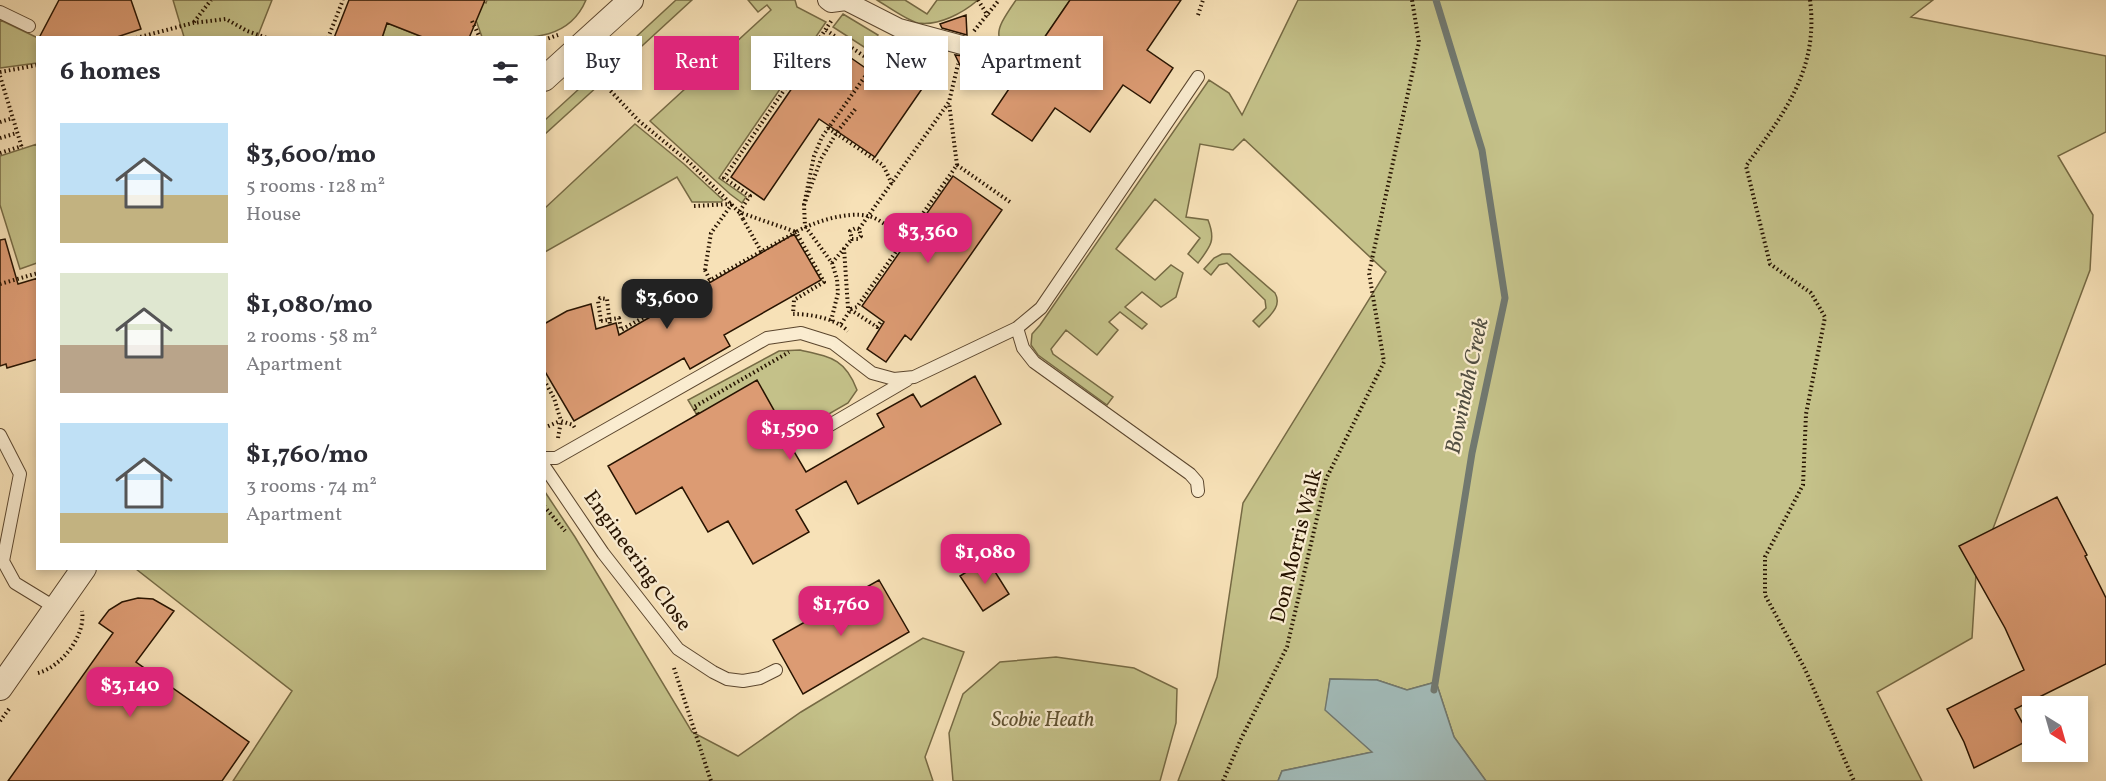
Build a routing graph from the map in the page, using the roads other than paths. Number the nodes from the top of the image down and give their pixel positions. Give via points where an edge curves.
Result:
1 (631, 0) edge
2 (827, 0) edge
3 (846, 1) edge
4 (0, 12) edge
5 (28, 26) dead end
6 (960, 44) edge
7 (546, 77) edge
8 (1198, 77) dead end
9 (1017, 328) junction
10 (914, 377) junction
11 (0, 435) edge
12 (806, 439) dead end
13 (546, 458) edge
14 (546, 469) edge
15 (1198, 492) dead end
16 (83, 570) edge
17 (56, 608) junction
18 (776, 670) dead end
19 (0, 688) edge

1 - 7 street
2 - 3 street
3 - 6 street via 899,28
4 - 5 lane
8 - 9 lane via 1041,308
9 - 10 lane
9 - 15 lane via 1023,348 1034,362 1190,474 1197,482
10 - 12 lane
10 - 13 lane via 894,379 872,372 833,343 801,333 767,338 556,458
11 - 17 lane via 20,474 3,561 15,583
14 - 18 lane, Engineering Close via 603,553 678,649 727,679 760,678
16 - 17 street
17 - 19 street

